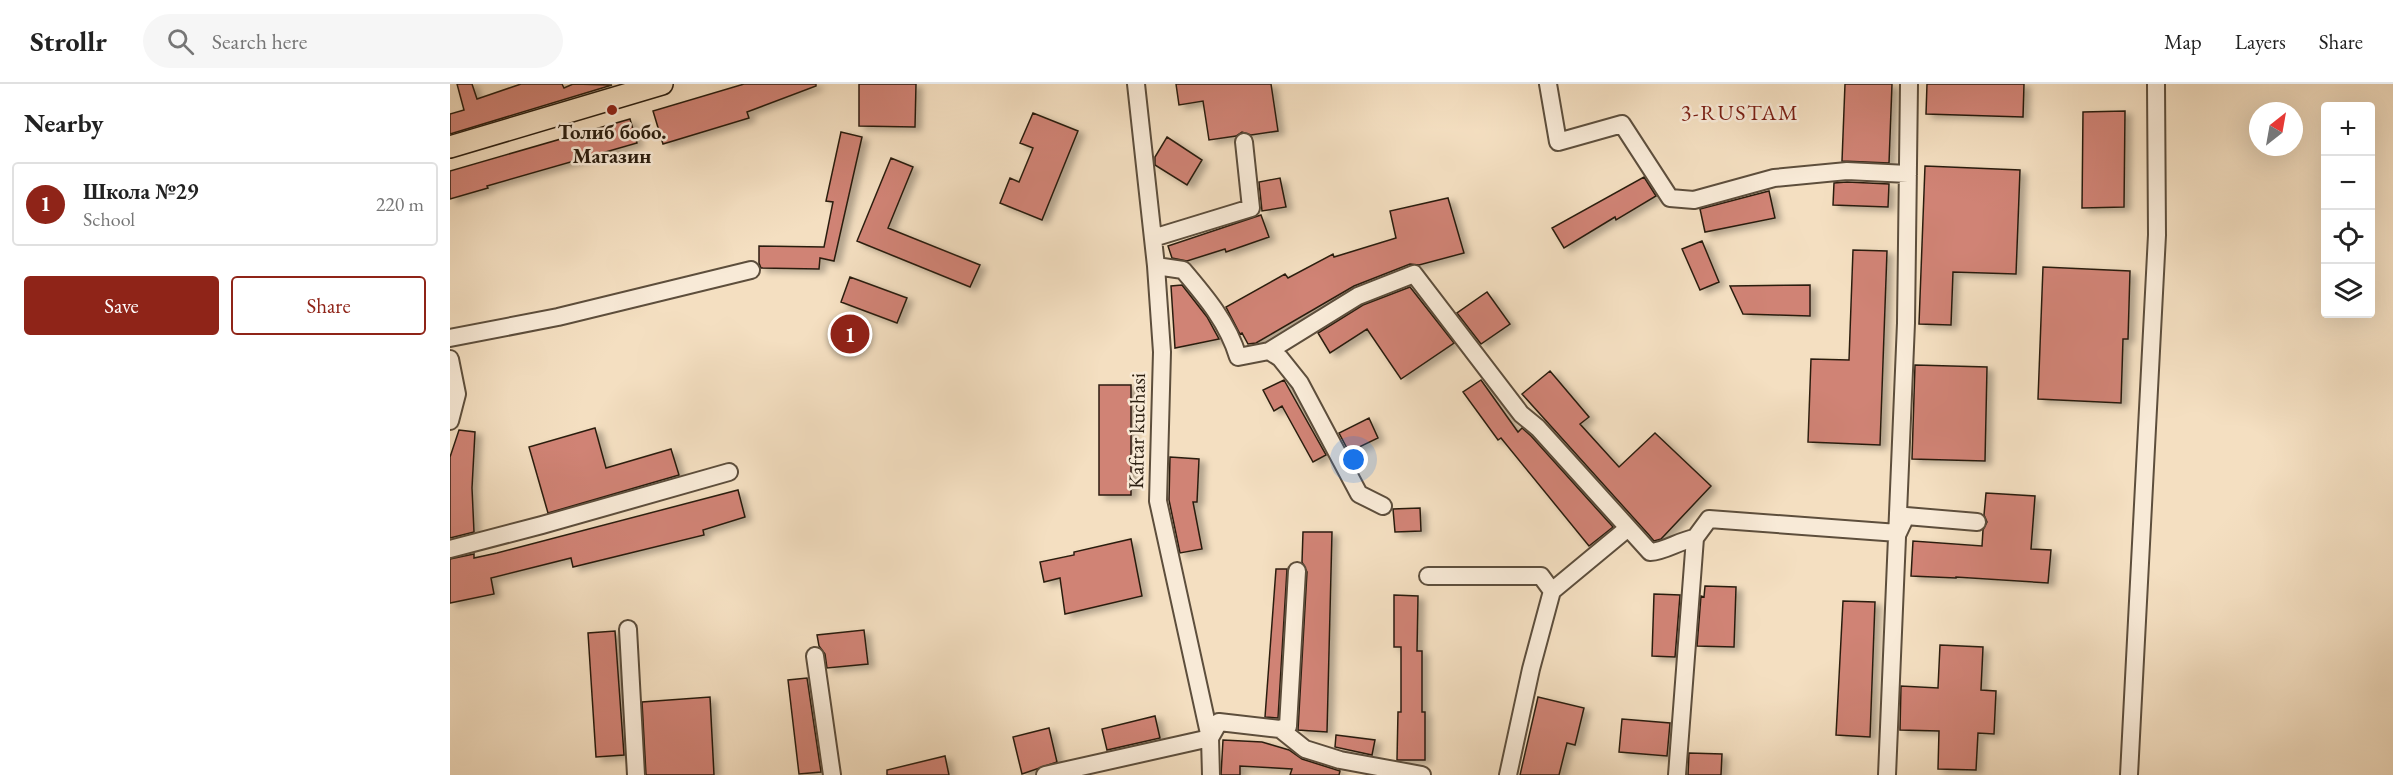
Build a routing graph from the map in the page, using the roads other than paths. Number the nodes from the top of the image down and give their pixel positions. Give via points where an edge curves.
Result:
1 (662, 84) edge
2 (1136, 84) edge
3 (1548, 84) edge
4 (1909, 84) edge
5 (2156, 84) edge
6 (1244, 142) dead end
7 (450, 147) edge
8 (1908, 174) junction
9 (1153, 238) junction
10 (1156, 266) junction
11 (751, 270) dead end
12 (450, 338) edge
13 (1269, 351) junction
14 (450, 359) edge
15 (450, 421) edge
16 (729, 472) dead end
17 (1383, 506) dead end
18 (1977, 522) dead end
19 (1628, 528) junction
20 (1898, 533) junction
21 (1695, 538) junction
22 (450, 549) edge
23 (1297, 571) dead end
24 (1428, 576) dead end
25 (1552, 591) junction
26 (628, 629) dead end
27 (815, 656) dead end
28 (1280, 729) junction
29 (1210, 738) junction
30 (636, 775) edge
31 (832, 775) edge
32 (1045, 775) edge
33 (1211, 775) edge
34 (1422, 775) edge
35 (1508, 775) edge
36 (1677, 775) edge
37 (1887, 775) edge
38 (2129, 775) edge

1 - 7 main road
2 - 9 street, Kaftar kuchasi
3 - 8 street via 1558,142 1622,124 1670,198 1694,200 1774,178 1847,171
4 - 8 street
5 - 38 street via 2157,235
6 - 9 street via 1251,208
8 - 20 street
9 - 10 street, Kaftar kuchasi
10 - 13 street via 1183,270 1211,304 1233,339 1238,357
10 - 29 street, Kaftar kuchasi via 1162,352 1158,501
11 - 12 street via 558,317
13 - 17 street via 1280,358 1300,383 1359,494
13 - 19 street via 1358,296 1414,274 1521,414
14 - 15 street via 457,394
16 - 22 street
18 - 20 street via 1906,516
19 - 21 street via 1650,552
19 - 25 street
20 - 21 street via 1709,519
20 - 37 street
21 - 36 street
23 - 28 street via 1288,726
24 - 25 street via 1541,576
25 - 35 street
26 - 30 street
27 - 31 street
28 - 29 street via 1220,722
28 - 34 street via 1305,749 1340,760
29 - 32 street
29 - 33 street, Kaftar kuchasi

